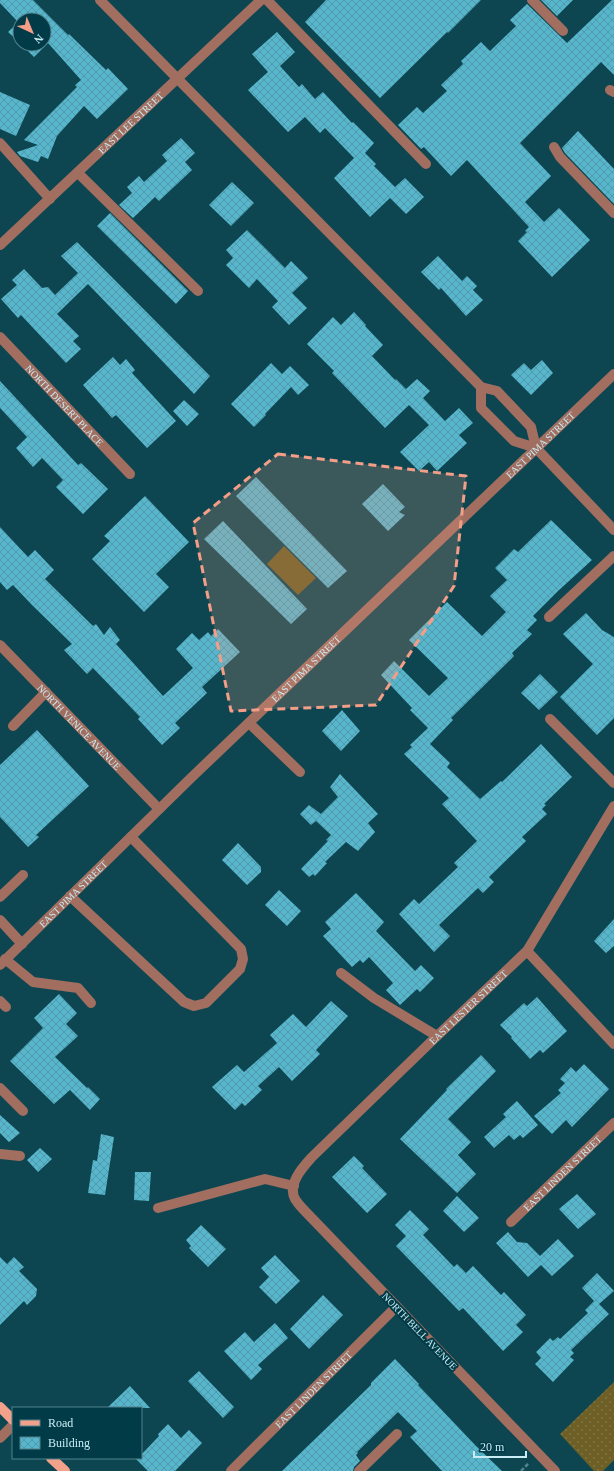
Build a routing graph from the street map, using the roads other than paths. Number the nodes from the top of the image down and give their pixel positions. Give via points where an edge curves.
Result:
1 (100, 0) edge
2 (261, 0) edge
3 (267, 0) edge
4 (532, 0) edge
5 (563, 31) dead end
6 (177, 80) junction
7 (0, 143) edge
8 (554, 147) dead end
9 (426, 164) dead end
10 (78, 173) junction
11 (50, 199) junction
12 (614, 213) edge
13 (0, 245) edge
14 (198, 291) dead end
15 (0, 337) edge
16 (614, 374) edge
17 (480, 387) junction
18 (536, 448) junction
19 (130, 474) dead end
20 (614, 530) edge
21 (614, 556) edge
22 (549, 617) dead end
23 (0, 645) edge
24 (46, 692) junction
25 (550, 719) dead end
26 (249, 723) junction
27 (13, 726) dead end
28 (300, 772) dead end
29 (614, 783) edge
30 (614, 806) edge
31 (159, 808) junction
32 (131, 836) junction
33 (23, 875) dead end
34 (70, 896) junction
35 (0, 897) edge
36 (0, 920) edge
37 (22, 944) junction
38 (528, 951) junction
39 (3, 962) edge
40 (341, 973) dead end
41 (91, 1003) dead end
42 (437, 1036) junction
43 (614, 1044) edge
44 (0, 1088) edge
45 (23, 1111) dead end
46 (614, 1123) edge
47 (0, 1154) edge
48 (20, 1156) dead end
49 (294, 1186) junction
50 (158, 1208) dead end
51 (511, 1222) dead end
52 (396, 1307) junction
53 (0, 1407) edge
54 (12, 1419) edge
55 (12, 1426) edge
56 (397, 1434) dead end
57 (0, 1438) edge
58 (53, 1459) edge
59 (65, 1471) edge
60 (231, 1471) edge
61 (359, 1471) edge
62 (556, 1471) edge

1 - 6 street
2 - 6 street, EAST LEE STREET
3 - 9 street
4 - 5 street
6 - 10 street, EAST LEE STREET
6 - 17 street
7 - 11 street
8 - 12 street via 560,157
10 - 11 street, EAST LEE STREET
10 - 14 street
11 - 13 street, EAST LEE STREET
15 - 19 street, NORTH DESERT PLACE
16 - 18 street, EAST PIMA STREET
17 - 18 street via 496,391 531,427
17 - 18 street via 481,408 514,441
18 - 20 street
18 - 26 street, EAST PIMA STREET
21 - 22 street
23 - 24 street, NORTH VENICE AVENUE
24 - 27 street
24 - 31 street, NORTH VENICE AVENUE
25 - 29 street
26 - 28 street
26 - 31 street, EAST PIMA STREET
30 - 38 street, EAST LESTER STREET
31 - 32 street, EAST PIMA STREET
32 - 34 street, EAST PIMA STREET
32 - 34 street via 241,949 243,959 240,969 206,1003 194,1006 184,1002
33 - 35 street
34 - 37 street, EAST PIMA STREET
36 - 37 street
37 - 39 street, EAST PIMA STREET
38 - 42 street, EAST LESTER STREET
38 - 43 street
39 - 41 street via 34,982 78,988
40 - 42 street via 374,998
42 - 49 street, EAST LESTER STREET via 312,1157 301,1170
44 - 45 street
46 - 51 street, EAST LINDEN STREET
47 - 48 street
49 - 50 street via 264,1179
49 - 52 street, NORTH BELL AVENUE via 294,1198 303,1209
52 - 60 street, EAST LINDEN STREET
52 - 62 street, NORTH BELL AVENUE
53 - 54 main road
55 - 57 street
56 - 61 street
58 - 59 main road

